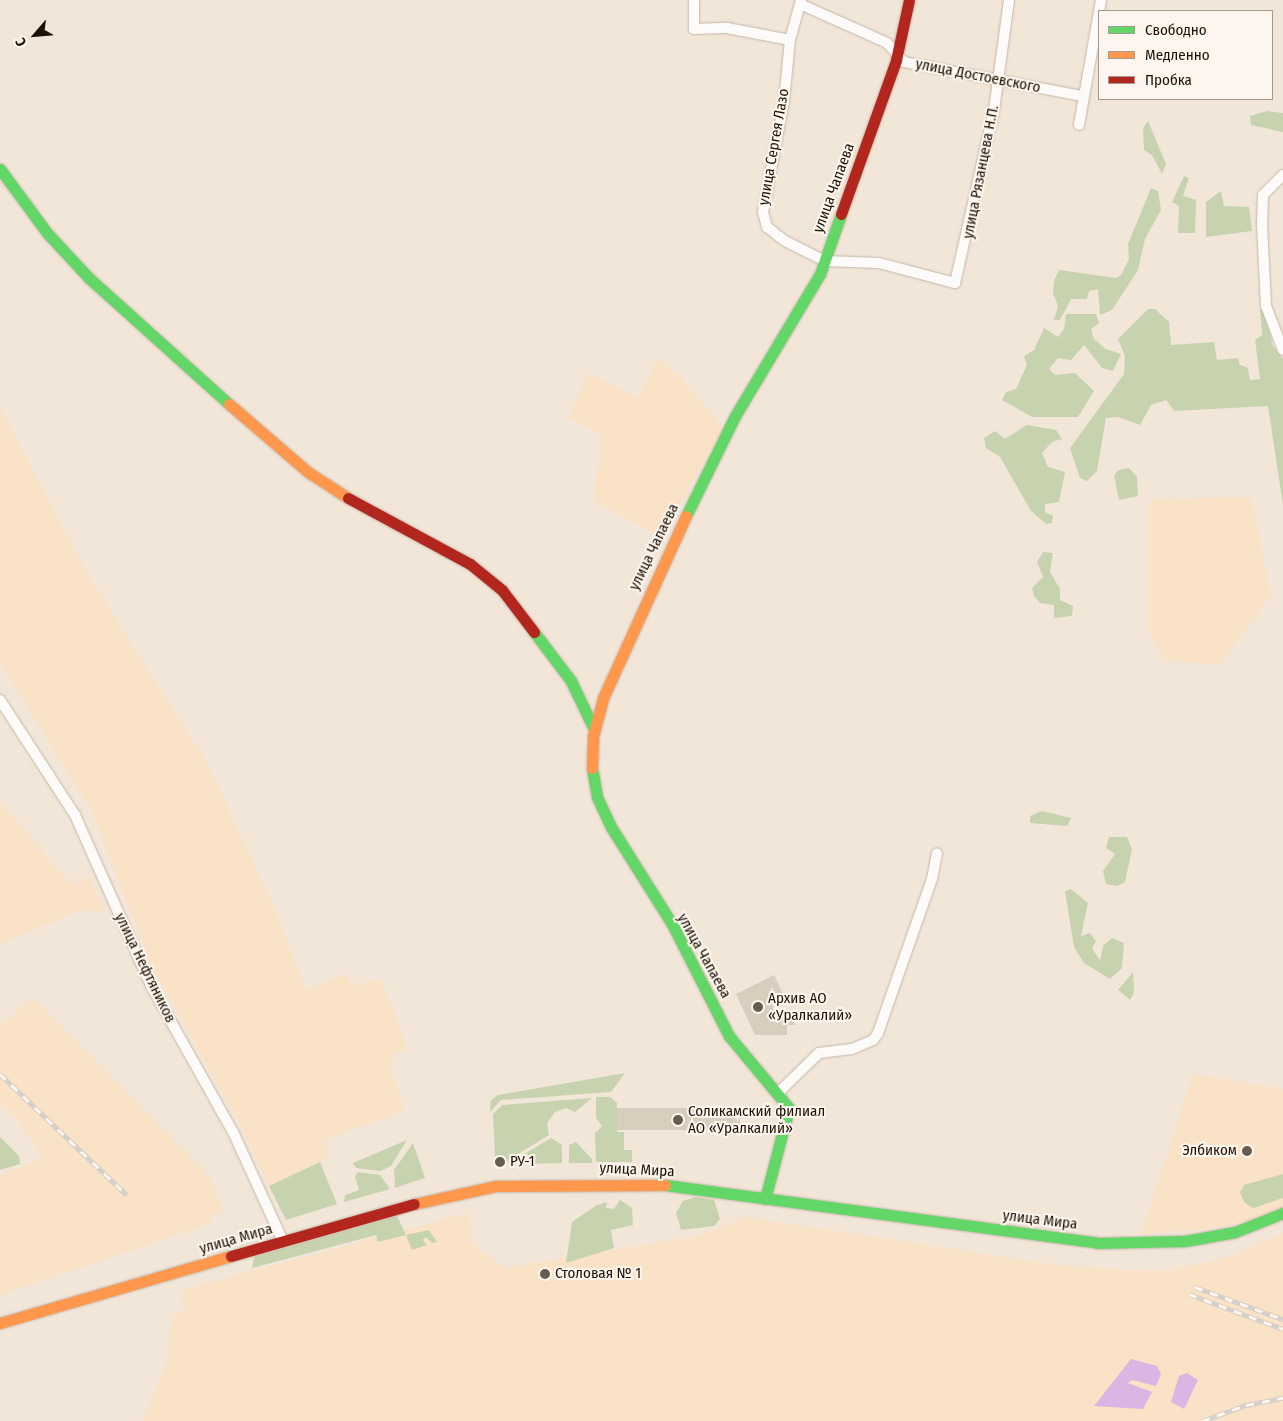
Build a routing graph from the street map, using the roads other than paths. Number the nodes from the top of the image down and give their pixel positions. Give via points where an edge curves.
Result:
1 (694, 0) edge
2 (909, 0) edge
3 (1009, 0) edge
4 (800, 2) edge
5 (1098, 15) edge
6 (790, 40) junction
7 (897, 54) junction
8 (997, 79) junction
9 (1082, 96) junction
10 (1078, 125) dead end
11 (0, 168) edge
12 (1283, 175) edge
13 (825, 261) junction
14 (1279, 336) edge
15 (1283, 350) edge
16 (0, 700) edge
17 (594, 729) junction
18 (937, 853) dead end
19 (779, 1092) junction
20 (765, 1199) junction
21 (1283, 1214) edge
22 (283, 1240) junction
23 (0, 1323) edge

1 - 6 street via 694,29 736,29
2 - 7 main road, улица Чапаева
3 - 8 street, улица Рязанцева Н.П.
4 - 6 street, улица Сергея Лазо
4 - 7 street, улица Достоевского via 887,43
5 - 9 street
6 - 13 street, улица Сергея Лазо via 784,101 763,219 773,234
7 - 8 street, улица Достоевского via 904,62
7 - 13 main road, улица Чапаева
8 - 9 street, улица Достоевского
8 - 13 street, улица Рязанцева Н.П. via 970,228 955,283 879,263
9 - 10 street
11 - 17 main road via 48,234 89,278 150,337 308,472 342,495 462,560 502,590 571,681
12 - 14 street via 1263,199 1266,306
13 - 17 main road, улица Чапаева via 735,416 627,640
14 - 15 street
16 - 22 street, улица Нефтяников via 75,815 151,986 233,1132
17 - 19 main road, улица Чапаева via 591,764 597,797 611,827 646,888 672,924 729,1036
18 - 19 street via 932,879 878,1033 873,1040 852,1049 818,1053
19 - 20 main road, улица Чапаева via 789,1108 789,1117
20 - 21 main road, улица Мира via 1097,1242 1185,1241 1234,1232
20 - 22 main road, улица Мира via 654,1185 495,1186 398,1207
22 - 23 main road, улица Мира

